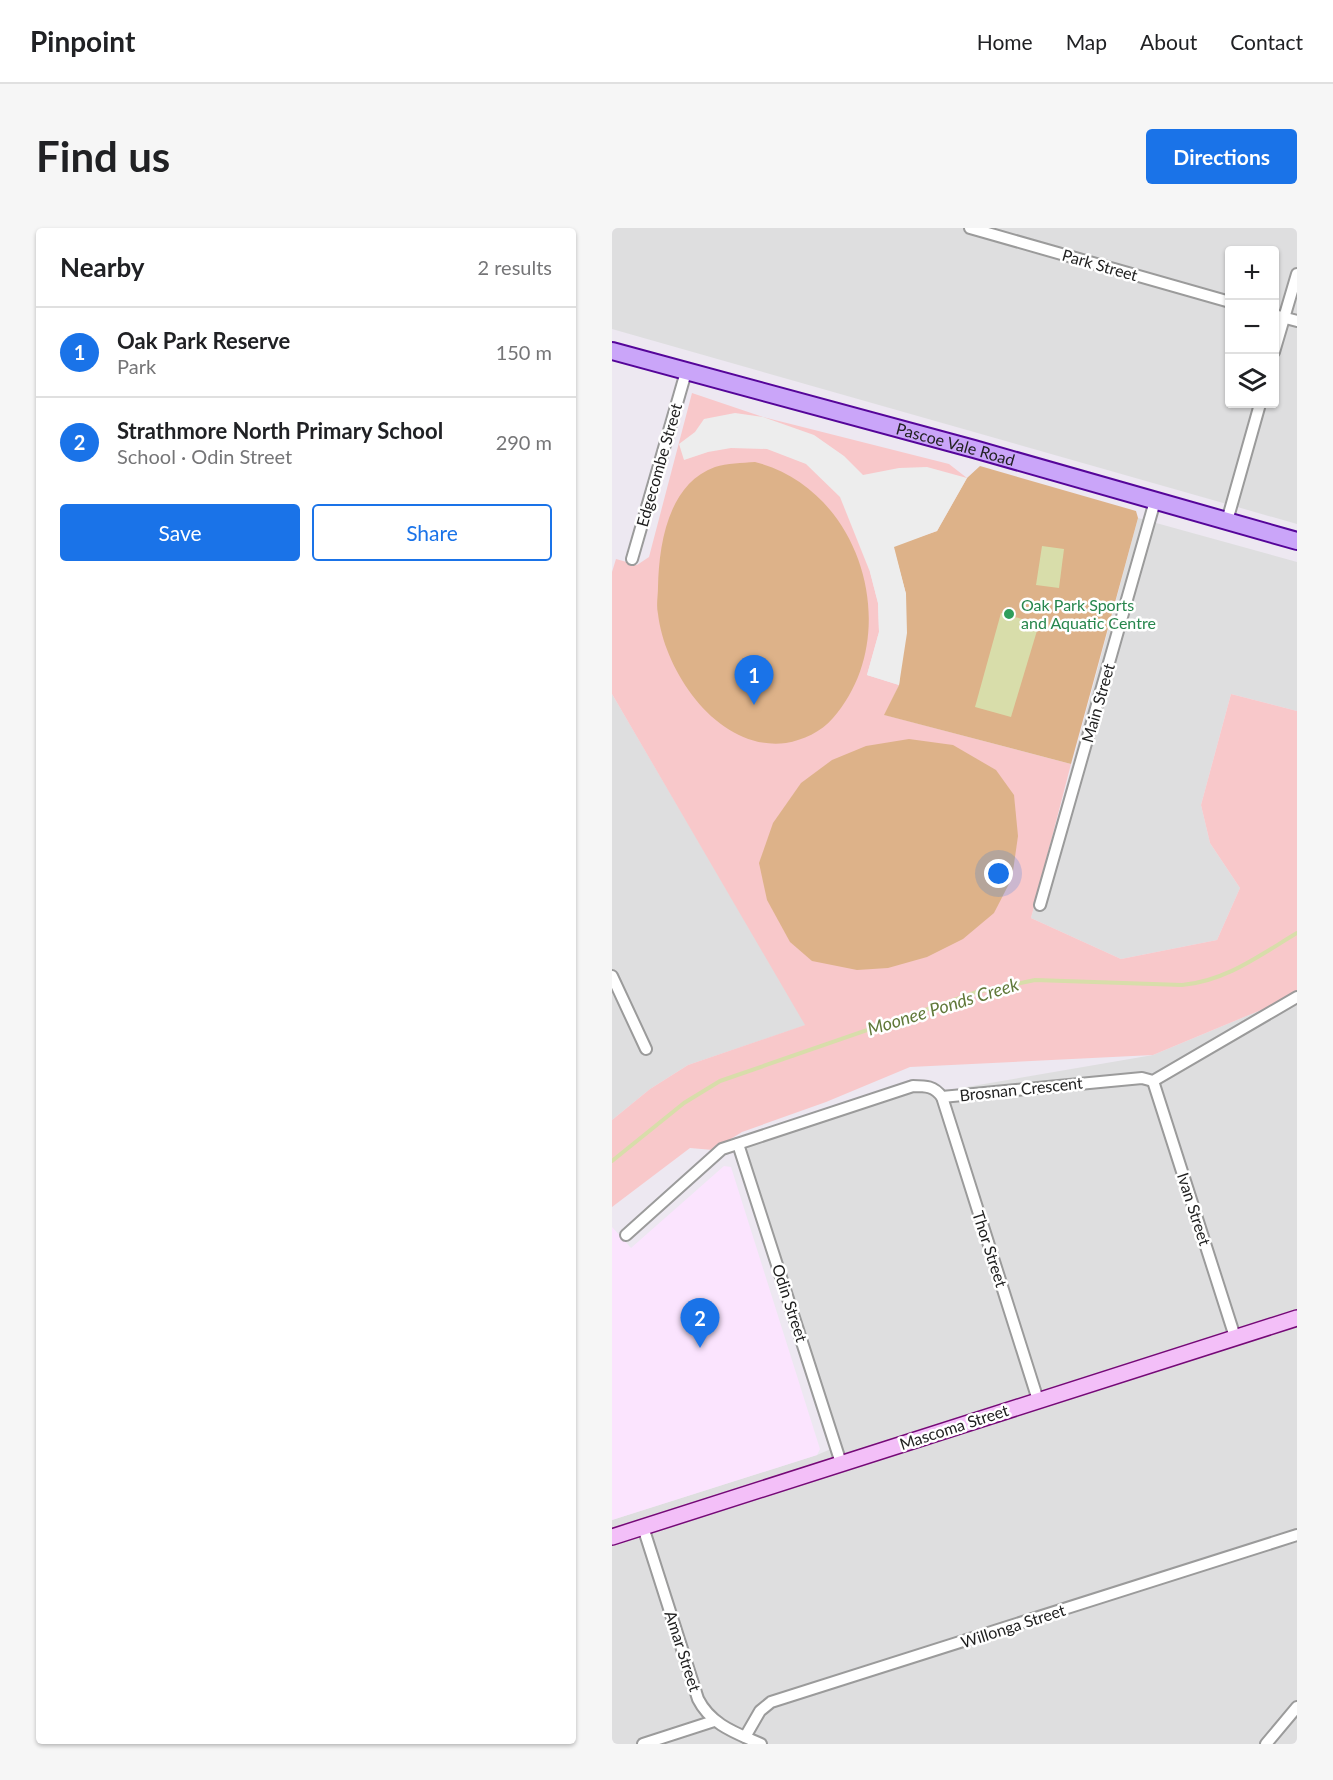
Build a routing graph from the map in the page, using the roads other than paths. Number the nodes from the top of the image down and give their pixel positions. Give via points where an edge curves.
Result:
1 (970, 228) edge
2 (1297, 274) edge
3 (1225, 301) edge
4 (1279, 316) edge
5 (1297, 321) edge
6 (612, 351) edge
7 (687, 372) junction
8 (1259, 408) edge
9 (1155, 501) junction
10 (1227, 521) junction
11 (1297, 541) edge
12 (632, 559) dead end
13 (1040, 905) dead end
14 (612, 976) edge
15 (1297, 997) edge
16 (646, 1048) dead end
17 (1153, 1080) junction
18 (942, 1097) junction
19 (738, 1144) junction
20 (626, 1235) dead end
21 (1297, 1318) edge
22 (1235, 1337) junction
23 (1038, 1400) junction
24 (841, 1463) junction
25 (643, 1527) junction
26 (1297, 1535) edge
27 (612, 1537) edge
28 (1297, 1707) edge
29 (714, 1720) junction
30 (745, 1737) junction
31 (643, 1744) edge
32 (761, 1744) edge
33 (1266, 1744) edge

1 - 3 street, Park Street
2 - 4 street
4 - 5 street
6 - 7 main road, Pascoe Vale Road
7 - 9 main road, Pascoe Vale Road
7 - 12 street, Edgecombe Street
8 - 10 street
9 - 10 main road, Pascoe Vale Road
9 - 13 street, Main Street
10 - 11 main road, Pascoe Vale Road
14 - 16 street
15 - 17 street
17 - 18 street, Brosnan Crescent
17 - 22 street, Ivan Street
18 - 19 street, Brosnan Crescent via 930,1086 913,1086
18 - 23 street, Thor Street
19 - 20 street, Brosnan Crescent via 722,1149
19 - 24 street, Odin Street
21 - 22 main road, Mascoma Street
22 - 23 main road, Mascoma Street
23 - 24 main road, Mascoma Street
24 - 25 main road, Mascoma Street
25 - 27 main road, Mascoma Street
25 - 29 street, Amar Street via 698,1699
26 - 30 street, Willonga Street via 771,1702 760,1711
28 - 33 street
29 - 30 street, Amar Street
29 - 31 street
30 - 32 street, Amar Street

